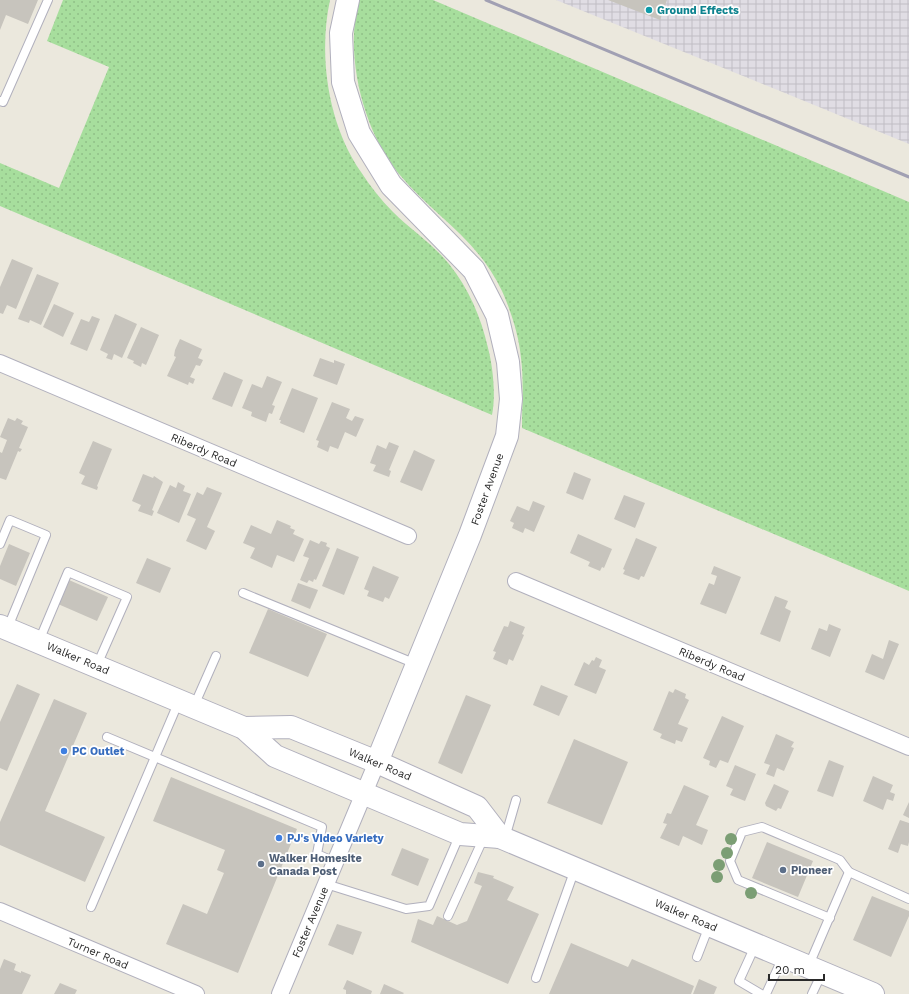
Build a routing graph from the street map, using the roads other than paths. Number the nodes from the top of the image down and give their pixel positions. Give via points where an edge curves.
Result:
1 (48, 0) edge
2 (348, 0) edge
3 (0, 101) edge
4 (0, 364) edge
5 (408, 536) dead end
6 (0, 544) edge
7 (516, 581) dead end
8 (243, 593) dead end
9 (4, 627) edge
10 (38, 642) junction
11 (216, 656) dead end
12 (417, 664) junction
13 (97, 666) junction
14 (186, 704) junction
15 (244, 728) junction
16 (107, 736) dead end
17 (909, 747) edge
18 (155, 757) junction
19 (377, 762) junction
20 (364, 793) junction
21 (516, 800) dead end
22 (460, 834) junction
23 (496, 837) junction
24 (335, 862) junction
25 (575, 868) junction
26 (849, 872) junction
27 (326, 884) junction
28 (909, 899) edge
29 (91, 907) dead end
30 (0, 911) edge
31 (448, 916) dead end
32 (830, 918) junction
33 (710, 925) junction
34 (756, 945) junction
35 (784, 956) junction
36 (697, 957) dead end
37 (815, 970) junction
38 (536, 978) dead end
39 (196, 994) edge
40 (280, 994) edge
41 (761, 994) edge
42 (766, 994) edge
43 (812, 994) edge
44 (872, 994) edge

1 - 3 lane via 3,102
2 - 12 main road, Foster Avenue via 341,33 343,82 359,133 391,185 474,270 497,315 508,362 511,399 506,436 467,543
4 - 5 street, Riberdy Road
6 - 9 lane via 10,520 46,535
7 - 17 street, Riberdy Road
8 - 12 lane
9 - 10 main road, Walker Road
10 - 13 main road, Walker Road
10 - 13 lane via 68,572 79,576 127,597
11 - 14 lane
12 - 19 main road, Foster Avenue
13 - 14 main road, Walker Road
14 - 15 main road, Walker Road
14 - 18 lane
15 - 19 main road, Walker Road via 291,727
15 - 20 main road, Walker Road via 275,756
16 - 18 lane
18 - 24 lane via 322,827 317,854
18 - 29 lane
19 - 20 street, Foster Avenue
19 - 23 main road, Walker Road via 477,807
20 - 22 main road, Walker Road
20 - 24 street, Foster Avenue
21 - 23 lane
22 - 23 main road, Walker Road
22 - 27 lane via 429,906 406,909
23 - 25 main road, Walker Road
23 - 31 lane
24 - 27 street, Foster Avenue
25 - 33 main road, Walker Road
25 - 38 lane
26 - 28 lane
26 - 32 lane
26 - 32 lane via 840,860 762,827 742,832 730,861 738,880
27 - 40 street, Foster Avenue
30 - 39 street, Turner Road
32 - 37 lane
33 - 34 main road, Walker Road
33 - 36 lane
34 - 35 main road, Walker Road
34 - 41 lane via 739,981
35 - 37 main road, Walker Road
35 - 42 lane
37 - 43 lane
37 - 44 main road, Walker Road

